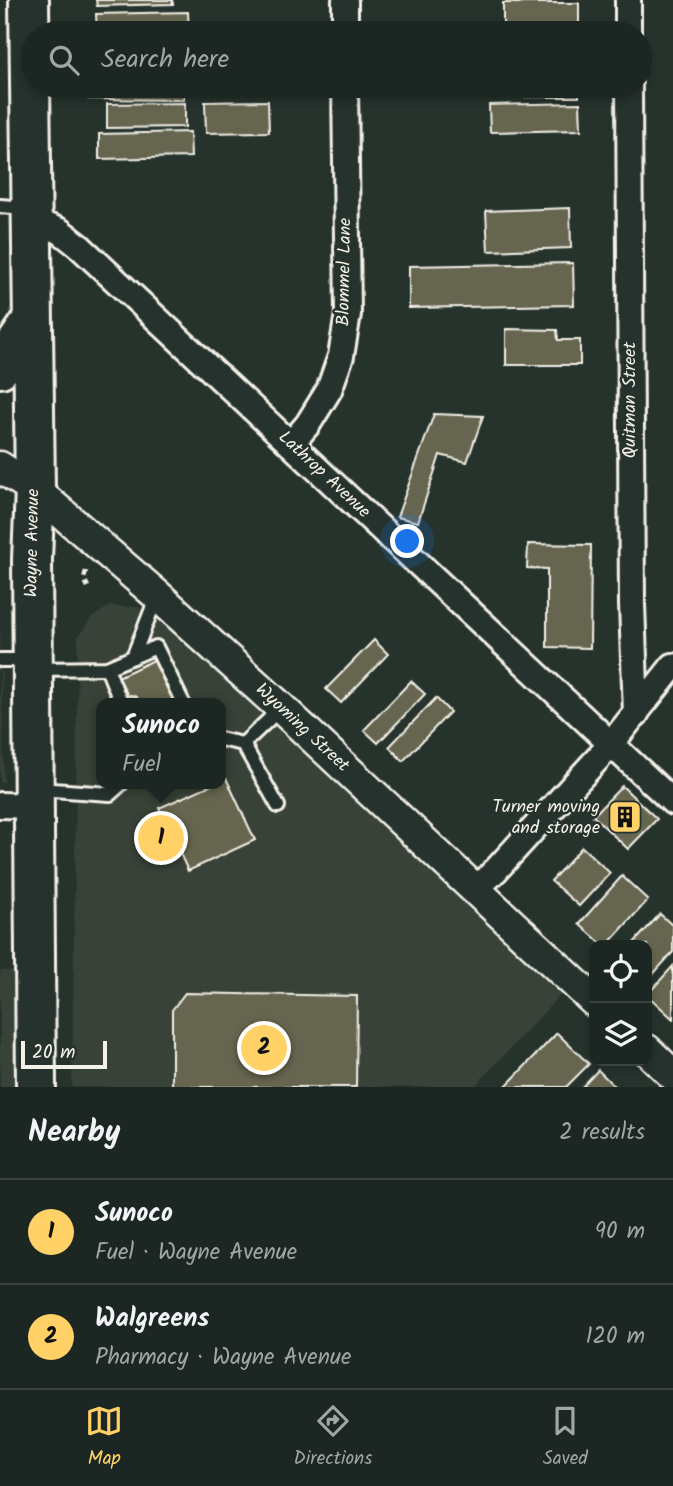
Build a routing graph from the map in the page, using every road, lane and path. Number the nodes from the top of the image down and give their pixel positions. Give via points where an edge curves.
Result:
1 (29, 0) edge
2 (345, 0) edge
3 (628, 0) edge
4 (28, 21) edge
5 (345, 21) edge
6 (628, 21) edge
7 (25, 98) edge
8 (345, 98) edge
9 (629, 98) edge
10 (20, 216) edge
11 (32, 321) junction
12 (0, 368) edge
13 (290, 444) junction
14 (0, 467) edge
15 (34, 490) junction
16 (86, 570) dead end
17 (88, 587) dead end
18 (157, 595) junction
19 (133, 657) junction
20 (22, 663) edge
21 (673, 666) edge
22 (107, 668) junction
23 (119, 698) edge
24 (180, 698) edge
25 (281, 708) junction
26 (636, 714) junction
27 (226, 740) edge
28 (243, 744) junction
29 (611, 744) junction
30 (116, 789) edge
31 (23, 800) edge
32 (673, 802) edge
33 (278, 806) dead end
34 (475, 890) junction
35 (589, 996) edge
36 (652, 1055) edge
37 (673, 1075) edge
38 (36, 1087) edge

1 - 4 main road, Wayne Avenue
2 - 5 street
3 - 6 street
7 - 10 main road, Wayne Avenue
8 - 13 street, Blommel Lane via 348,314 329,390
9 - 26 street, Quitman Street
10 - 11 main road, Wayne Avenue
10 - 13 street, Lathrop Avenue via 60,231 78,245
11 - 12 main road
11 - 15 main road, Wayne Avenue
13 - 29 street, Lathrop Avenue
14 - 15 street, Wyoming Street
15 - 18 street, Wyoming Street
15 - 20 main road, Wayne Avenue
16 - 17 path via 82,577
18 - 19 lane
18 - 25 street, Wyoming Street
19 - 22 lane
19 - 24 lane via 156,647
20 - 22 lane
20 - 31 main road, Wayne Avenue
21 - 26 street
22 - 23 lane
25 - 28 lane
25 - 34 street, Wyoming Street
26 - 29 street
27 - 28 lane
28 - 33 lane
29 - 32 street, Lathrop Avenue
29 - 34 street
30 - 31 lane via 110,794
31 - 38 main road, Wayne Avenue
34 - 35 street, Wyoming Street
36 - 37 street

